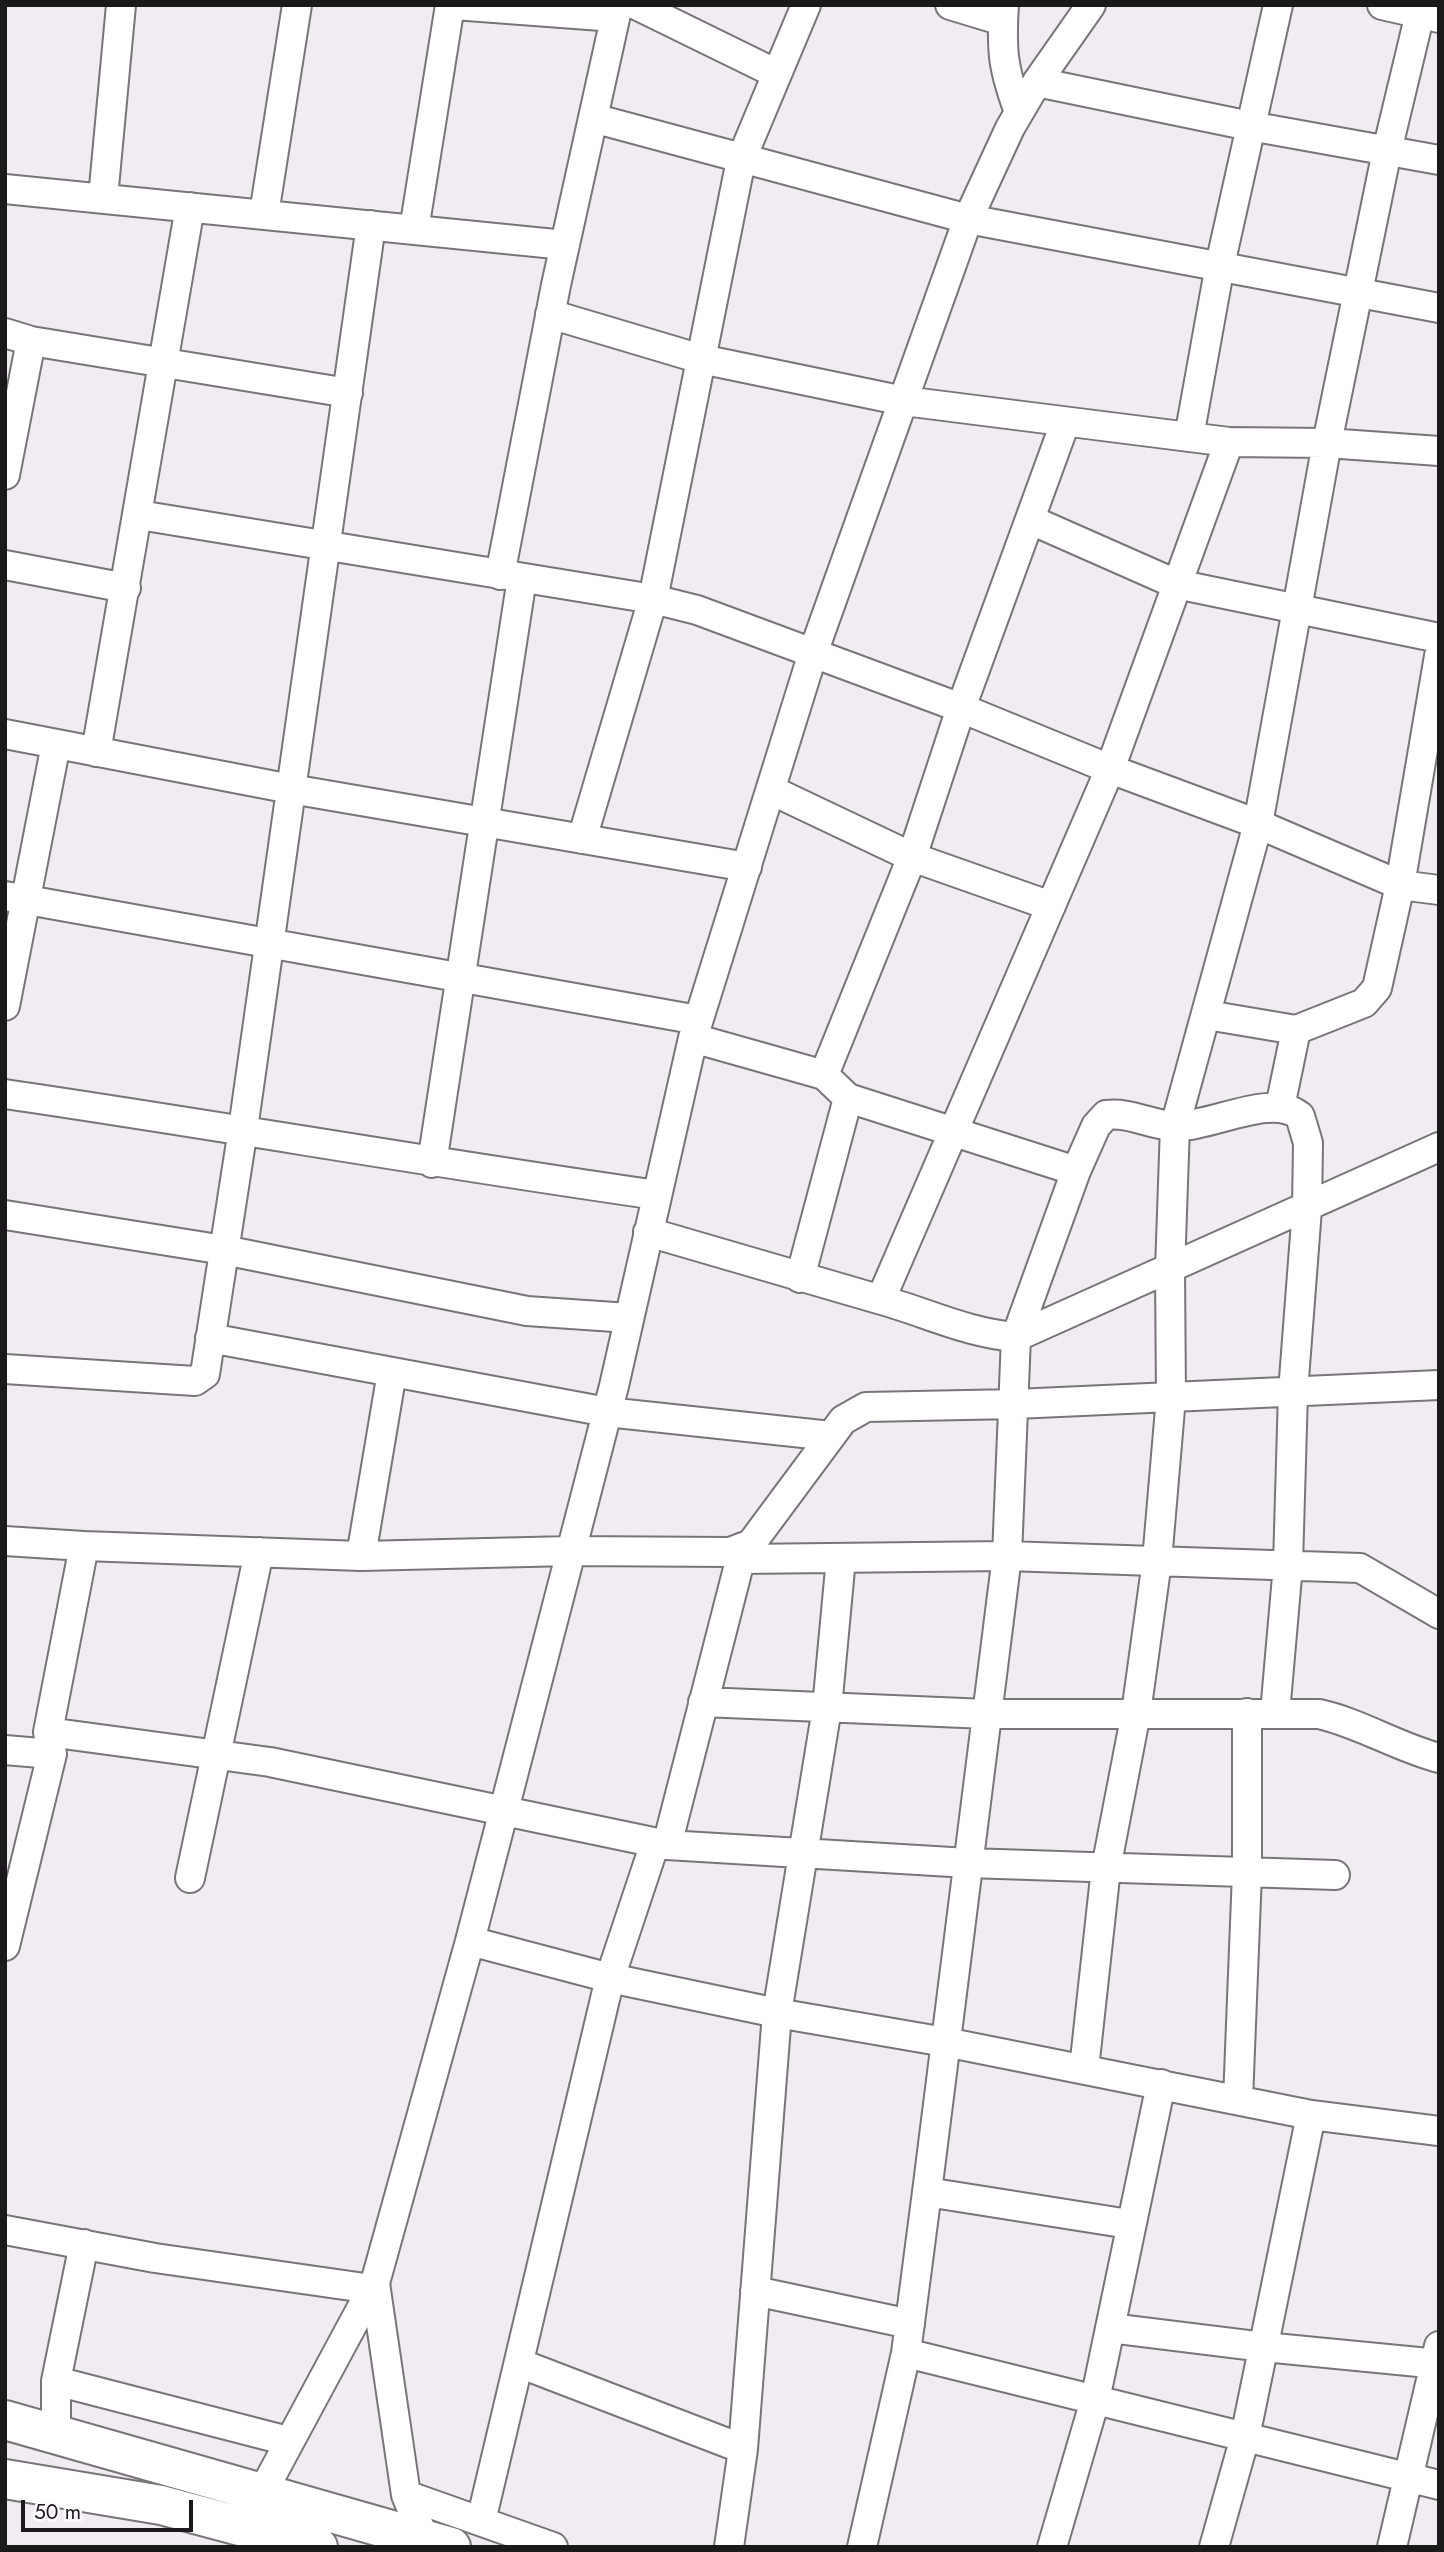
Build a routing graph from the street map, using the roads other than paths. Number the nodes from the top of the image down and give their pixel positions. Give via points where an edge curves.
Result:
1 (121, 5) edge
2 (297, 5) edge
3 (452, 5) edge
4 (806, 5) edge
5 (950, 5) edge
6 (1091, 5) edge
7 (1278, 5) edge
8 (1382, 5) edge
9 (623, 9) edge
10 (1427, 12) edge
11 (1004, 13) edge
12 (777, 74) junction
13 (1037, 82) junction
14 (1019, 112) junction
15 (593, 118) junction
16 (1250, 126) junction
17 (1387, 150) junction
18 (741, 160) junction
19 (1439, 160) edge
20 (5, 189) edge
21 (103, 198) junction
22 (190, 207) junction
23 (264, 214) junction
24 (968, 219) junction
25 (372, 225) junction
26 (414, 230) junction
27 (565, 245) junction
28 (1220, 265) junction
29 (1358, 294) junction
30 (1439, 308) edge
31 (550, 314) junction
32 (18, 337) edge
33 (701, 359) junction
34 (164, 363) junction
35 (348, 393) junction
36 (904, 401) junction
37 (1065, 423) junction
38 (1189, 437) junction
39 (1229, 442) junction
40 (1327, 443) junction
41 (1439, 452) edge
42 (5, 475) edge
43 (139, 514) junction
44 (1031, 520) junction
45 (325, 544) junction
46 (5, 565) edge
47 (511, 577) junction
48 (1176, 584) junction
49 (126, 588) junction
50 (653, 599) junction
51 (1296, 608) junction
52 (1439, 638) edge
53 (813, 653) junction
54 (1439, 656) edge
55 (961, 708) junction
56 (5, 734) edge
57 (55, 744) junction
58 (96, 752) junction
59 (1110, 769) junction
60 (291, 789) junction
61 (771, 790) junction
62 (483, 822) junction
63 (1258, 824) junction
64 (582, 839) junction
65 (912, 858) junction
66 (747, 867) junction
67 (1400, 885) junction
68 (1439, 890) edge
69 (15, 898) edge
70 (1051, 906) junction
71 (270, 943) junction
72 (460, 979) junction
73 (5, 1006) edge
74 (1207, 1015) junction
75 (696, 1029) junction
76 (1296, 1030) junction
77 (824, 1075) junction
78 (5, 1094) edge
79 (848, 1098) junction
80 (1280, 1107) junction
81 (1175, 1126) junction
82 (243, 1129) junction
83 (953, 1134) junction
84 (1439, 1147) edge
85 (432, 1163) junction
86 (1076, 1171) junction
87 (657, 1195) junction
88 (1307, 1209) junction
89 (5, 1215) edge
90 (648, 1232) junction
91 (224, 1250) junction
92 (1170, 1270) junction
93 (800, 1278) junction
94 (881, 1299) junction
95 (629, 1318) junction
96 (1016, 1337) junction
97 (210, 1338) junction
98 (5, 1368) edge
99 (392, 1372) junction
100 (1439, 1385) edge
101 (1293, 1392) junction
102 (1171, 1397) junction
103 (1015, 1404) junction
104 (607, 1412) junction
105 (831, 1436) junction
106 (5, 1541) edge
107 (84, 1546) junction
108 (570, 1551) junction
109 (259, 1552) junction
110 (742, 1554) junction
111 (361, 1556) junction
112 (1007, 1556) junction
113 (841, 1558) junction
114 (1157, 1561) junction
115 (1288, 1565) junction
116 (1439, 1614) edge
117 (703, 1702) junction
118 (827, 1708) junction
119 (1136, 1713) junction
120 (1247, 1713) junction
121 (1275, 1713) junction
122 (987, 1714) junction
123 (50, 1743) junction
124 (5, 1750) edge
125 (216, 1755) junction
126 (1439, 1758) edge
127 (503, 1812) junction
128 (661, 1844) junction
129 (803, 1855) junction
130 (968, 1863) junction
131 (1106, 1868) junction
132 (1247, 1872) junction
133 (1335, 1875) dead end
134 (190, 1878) dead end
135 (470, 1941) junction
136 (5, 1946) edge
137 (610, 1979) junction
138 (777, 2013) junction
139 (946, 2042) junction
140 (1084, 2069) junction
141 (1161, 2084) junction
142 (1238, 2100) junction
143 (1311, 2115) junction
144 (1439, 2131) edge
145 (927, 2192) junction
146 (1129, 2224) junction
147 (5, 2230) edge
148 (84, 2244) junction
149 (374, 2286) junction
150 (755, 2291) junction
151 (910, 2324) junction
152 (1110, 2328) junction
153 (1264, 2347) junction
154 (906, 2353) junction
155 (1438, 2358) edge
156 (519, 2363) junction
157 (55, 2381) junction
158 (1095, 2400) junction
159 (5, 2420) edge
160 (55, 2435) junction
161 (1245, 2437) junction
162 (288, 2441) junction
163 (743, 2449) junction
164 (1407, 2477) junction
165 (5, 2479) edge
166 (1439, 2485) edge
167 (262, 2493) junction
168 (406, 2494) junction
169 (481, 2521) junction
170 (433, 2544) edge
171 (318, 2547) edge
172 (553, 2547) edge
173 (729, 2547) edge
174 (862, 2547) edge
175 (1052, 2547) edge
176 (1214, 2547) edge
177 (1392, 2547) edge

1 - 21 street
2 - 23 street
3 - 9 street
3 - 26 street
4 - 12 street
5 - 11 street
6 - 13 street
7 - 16 street
8 - 10 street
9 - 12 street
9 - 15 street
10 - 17 street
11 - 14 street via 1004,73
12 - 18 street
13 - 14 street
13 - 16 street
14 - 24 street
15 - 18 street
15 - 27 street
16 - 17 street
16 - 28 street
17 - 19 street
17 - 29 street
18 - 24 street
18 - 33 street
20 - 21 street
21 - 22 street
22 - 23 street
22 - 34 street
23 - 25 street
24 - 28 street
24 - 36 street
25 - 26 street
25 - 35 street
26 - 27 street
27 - 31 street
28 - 29 street
28 - 38 street
29 - 30 street
29 - 40 street
31 - 33 street
31 - 47 street
32 - 34 street
32 - 42 street
33 - 36 street
33 - 50 street
34 - 35 street
34 - 43 street
35 - 45 street
36 - 37 street
36 - 53 street
37 - 38 street
37 - 44 street
38 - 39 street
39 - 40 street
39 - 48 street
40 - 41 street
40 - 51 street
43 - 45 street
43 - 49 street
44 - 48 street
44 - 55 street
45 - 47 street
45 - 60 street
46 - 49 street
47 - 50 street
47 - 62 street
48 - 51 street
48 - 59 street
49 - 58 street
50 - 53 street via 697,610
50 - 64 street
51 - 52 street
51 - 63 street
53 - 55 street
53 - 61 street
54 - 67 street
55 - 59 street
55 - 65 street
56 - 57 street
57 - 58 street
57 - 69 street
58 - 60 street
59 - 63 street
59 - 70 street
60 - 62 street
60 - 71 street
61 - 65 street
61 - 66 street
62 - 64 street
62 - 72 street
63 - 67 street
63 - 74 street
64 - 66 street
65 - 70 street
65 - 77 street
66 - 75 street
67 - 68 street
67 - 76 street via 1372,996
69 - 71 street
69 - 73 street
70 - 83 street
71 - 72 street
71 - 82 street
72 - 75 street
72 - 85 street
74 - 76 street
74 - 81 street
75 - 77 street
75 - 87 street
76 - 80 street
77 - 79 street
78 - 82 street
79 - 83 street
79 - 93 street
80 - 81 street
80 - 88 street via 1300,1116 1307,1130
81 - 86 street via 1123,1113 1106,1115 1096,1126
81 - 92 street
82 - 85 street
82 - 91 street
83 - 86 street
83 - 94 street
84 - 88 street
85 - 87 street
86 - 96 street
87 - 90 street
88 - 92 street
88 - 101 street
89 - 91 street
90 - 93 street
90 - 95 street
91 - 95 street via 527,1311
91 - 97 street
92 - 96 street
92 - 102 street
93 - 94 street
94 - 96 street via 958,1328
95 - 104 street
96 - 103 street
97 - 98 street via 205,1374 195,1381
97 - 99 street
99 - 104 street
99 - 111 street
100 - 101 street
101 - 102 street
101 - 115 street
102 - 103 street
102 - 114 street
103 - 105 street via 866,1407 843,1420
103 - 112 street
104 - 105 street
104 - 108 street
105 - 110 street
106 - 107 street
107 - 109 street
107 - 123 street
108 - 110 street
108 - 111 street
108 - 127 street
109 - 111 street
109 - 125 street
110 - 113 street
110 - 117 street
112 - 113 street
112 - 114 street
112 - 122 street
113 - 118 street
114 - 115 street
114 - 119 street
115 - 116 street via 1360,1568
115 - 121 street
117 - 118 street
117 - 128 street
118 - 122 street
118 - 129 street
119 - 120 street
119 - 122 street
119 - 131 street
120 - 121 street
120 - 132 street
121 - 126 street via 1333,1717 1398,1746
122 - 130 street
123 - 124 street
123 - 125 street
123 - 136 street
125 - 127 street via 270,1762
125 - 134 street
127 - 128 street
127 - 135 street
128 - 129 street
128 - 137 street
129 - 130 street
129 - 138 street
130 - 131 street
130 - 139 street
131 - 132 street
131 - 140 street
132 - 133 street
132 - 142 street
135 - 137 street
135 - 149 street
137 - 138 street
137 - 156 street
138 - 139 street
138 - 150 street
139 - 140 street
139 - 145 street
140 - 141 street
141 - 142 street
141 - 146 street
142 - 143 street
143 - 144 street
143 - 153 street
145 - 146 street
145 - 151 street
146 - 152 street
147 - 148 street
148 - 149 street
148 - 157 street
149 - 162 street
149 - 168 street
150 - 151 street
150 - 163 street
151 - 154 street
152 - 153 street
152 - 158 street
153 - 155 street
153 - 161 street
154 - 158 street
154 - 174 street
155 - 164 street
156 - 163 street
156 - 169 street
157 - 160 street
157 - 162 street
158 - 161 street
158 - 175 street
159 - 160 highway
160 - 167 highway
161 - 164 street
161 - 176 street
162 - 167 street
163 - 173 street
164 - 166 street
164 - 177 street
165 - 171 highway via 161,2505
167 - 170 highway
168 - 169 street
168 - 170 street
169 - 172 street

